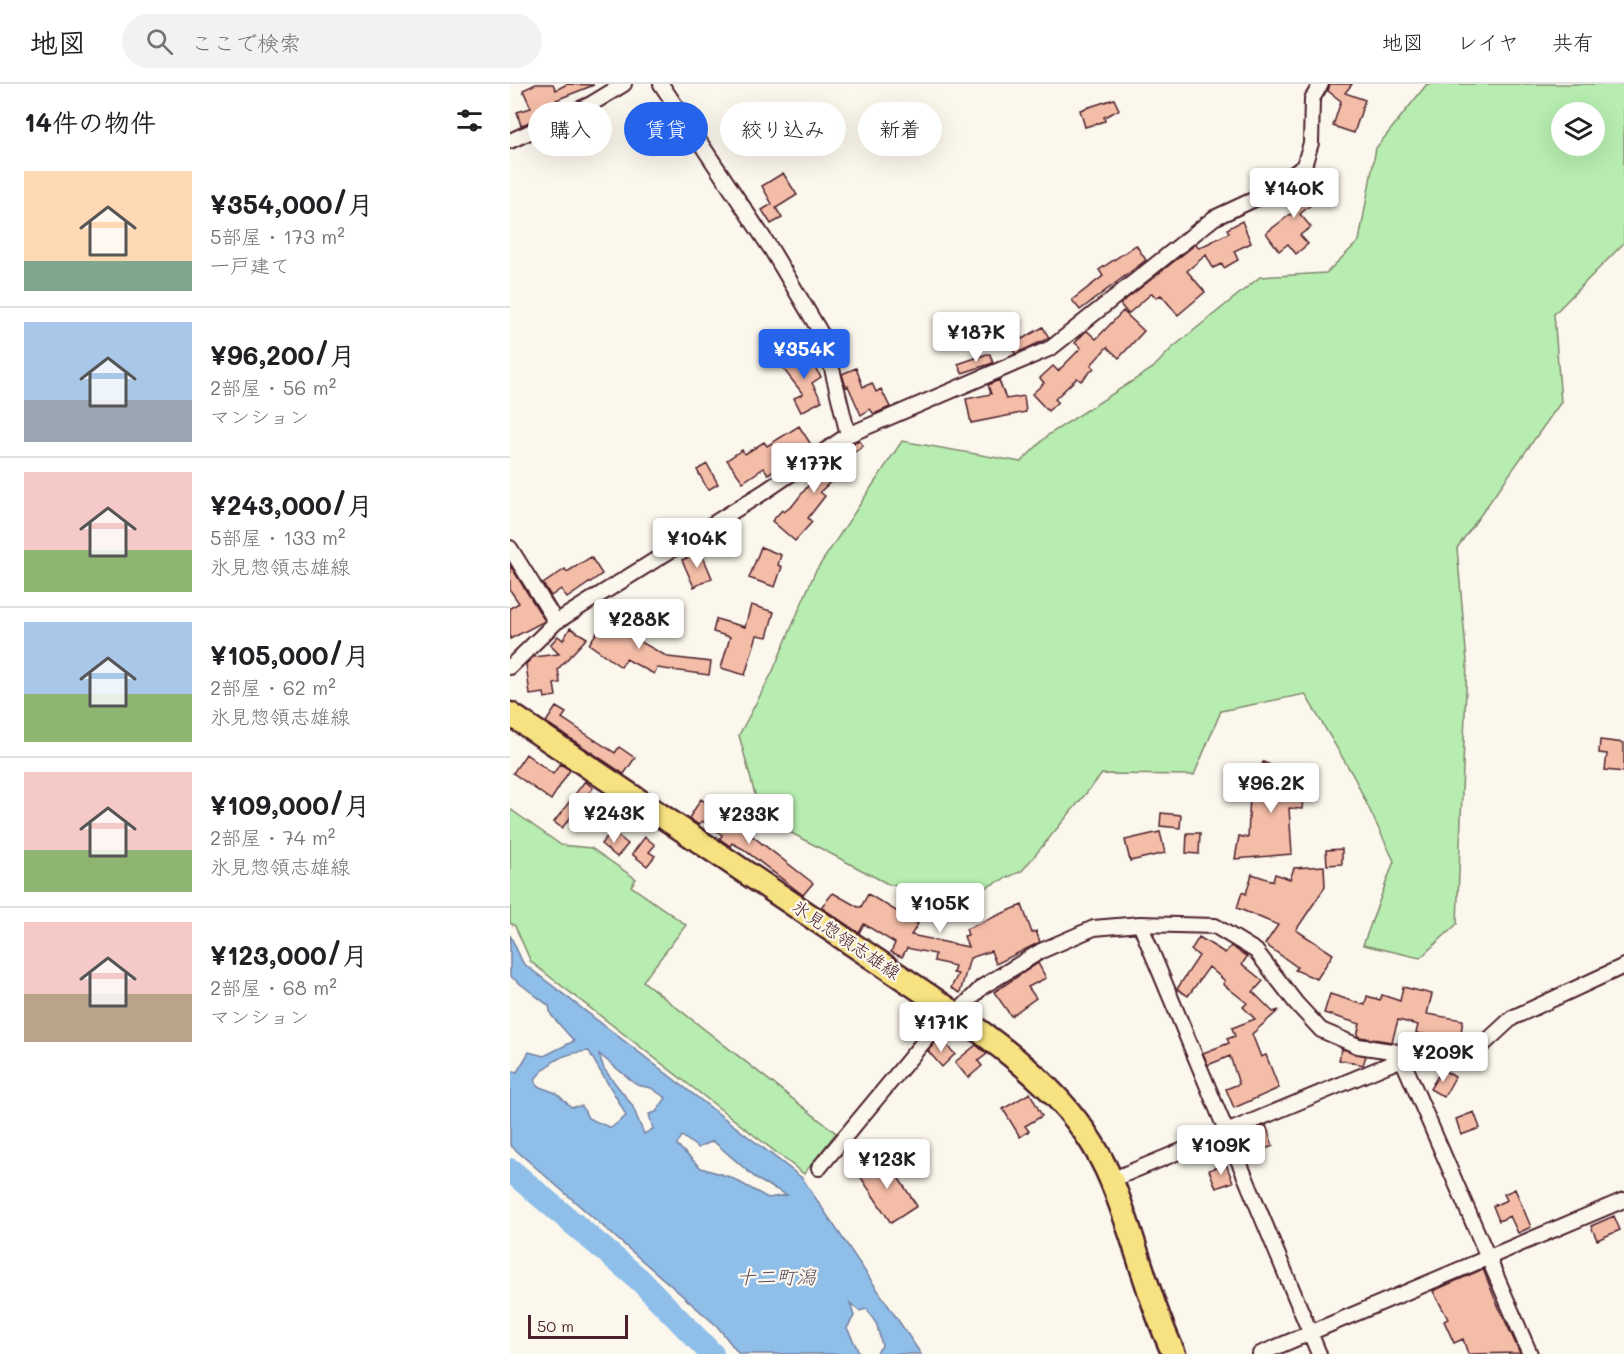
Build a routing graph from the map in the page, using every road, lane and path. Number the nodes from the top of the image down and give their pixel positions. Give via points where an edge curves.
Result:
1 (624, 84) edge
2 (661, 84) edge
3 (1321, 84) edge
4 (510, 141) edge
5 (848, 435) junction
6 (510, 548) edge
7 (556, 622) junction
8 (510, 666) edge
9 (510, 714) edge
10 (1140, 924) junction
11 (1624, 966) edge
12 (953, 1012) junction
13 (1402, 1057) junction
14 (1228, 1132) junction
15 (819, 1168) dead end
16 (1111, 1180) junction
17 (1624, 1200) edge
18 (1488, 1256) junction
19 (1310, 1332) junction
20 (1174, 1354) edge
21 (1260, 1354) edge
22 (1319, 1354) edge
23 (1530, 1354) edge

1 - 4 street via 591,104
2 - 5 street via 771,249 825,340
3 - 5 street via 1312,99 1311,143 1304,166 1270,192 1214,218 1051,348
5 - 7 street
6 - 7 street
7 - 8 street
9 - 12 main road, 氷見惣領志雄線
10 - 12 street via 1095,928 1041,951 982,987
10 - 13 street via 1215,926 1256,951 1321,1029 1358,1046
10 - 14 street
11 - 13 street via 1512,1018 1459,1061
12 - 15 street
12 - 16 main road, 氷見惣領志雄線 via 1048,1085 1077,1119
13 - 14 street
13 - 18 street
14 - 16 street
14 - 19 street
16 - 20 main road, 氷見惣領志雄線
17 - 18 street
18 - 19 street
18 - 23 street
19 - 21 street
19 - 22 street

